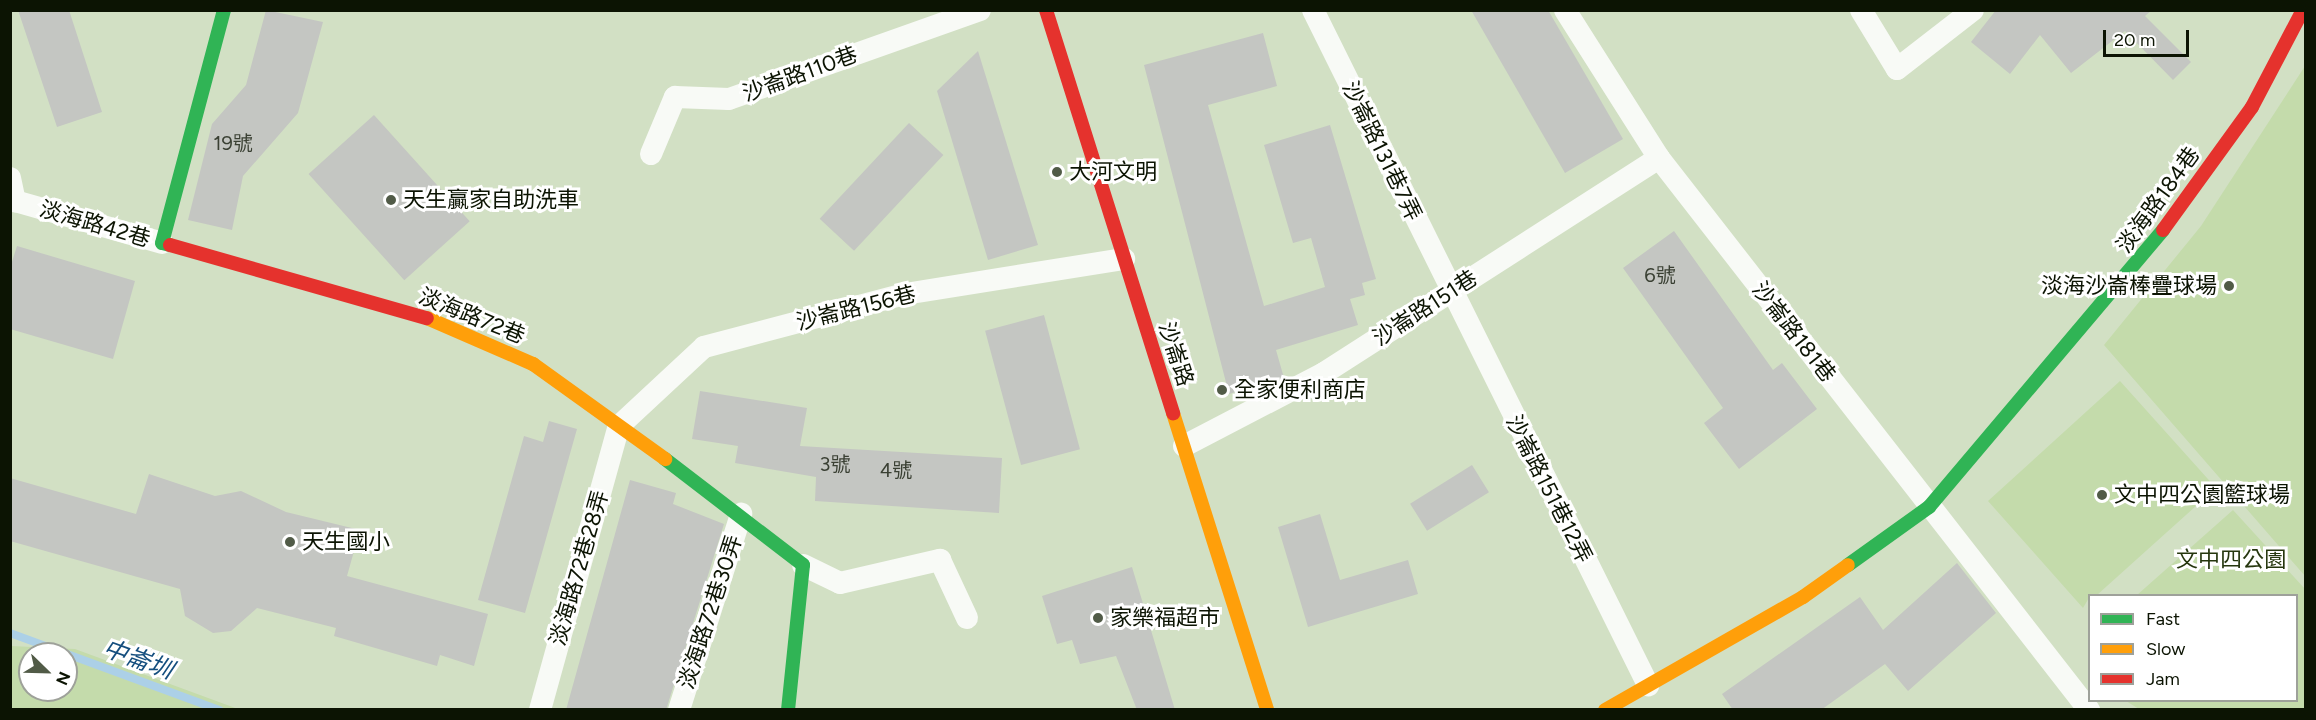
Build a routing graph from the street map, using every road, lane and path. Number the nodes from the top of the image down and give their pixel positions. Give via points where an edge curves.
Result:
1 (224, 10) edge
2 (980, 10) edge
3 (1046, 10) edge
4 (1313, 10) edge
5 (1565, 10) edge
6 (1861, 10) edge
7 (1973, 10) edge
8 (2303, 10) edge
9 (651, 154) dead end
10 (1659, 158) junction
11 (10, 178) edge
12 (162, 243) junction
13 (1124, 259) junction
14 (1450, 292) junction
15 (619, 426) junction
16 (1184, 446) junction
17 (1929, 507) junction
18 (741, 514) junction
19 (803, 565) junction
20 (968, 618) dead end
21 (1648, 685) junction
22 (540, 710) edge
23 (679, 710) edge
24 (788, 710) edge
25 (1267, 710) edge
26 (1605, 710) edge
27 (2089, 710) edge

1 - 12 street
2 - 9 street, 沙崙路110巷 via 729,99 675,97
3 - 13 street, 沙崙路
4 - 14 street, 沙崙路131巷7弄
5 - 10 street, 沙崙路181巷
6 - 7 street via 1897,69
8 - 17 street, 淡海路184巷 via 2252,107 2140,262
10 - 14 street, 沙崙路151巷
10 - 17 street, 沙崙路181巷
11 - 12 street, 淡海路42巷 via 15,201
12 - 15 street, 淡海路72巷 via 429,318 533,364
13 - 15 street, 沙崙路156巷 via 905,294 704,346
13 - 16 street, 沙崙路
14 - 16 street, 沙崙路151巷 via 1324,373
14 - 21 street, 沙崙路151巷12弄
15 - 18 street, 淡海路72巷
15 - 22 street, 淡海路72巷28弄
16 - 25 street, 沙崙路
17 - 21 street via 1803,597
17 - 27 street, 沙崙路181巷
18 - 19 street, 淡海路72巷
18 - 23 street, 淡海路72巷30弄
19 - 20 street via 840,583 940,560
19 - 24 street
21 - 26 street

